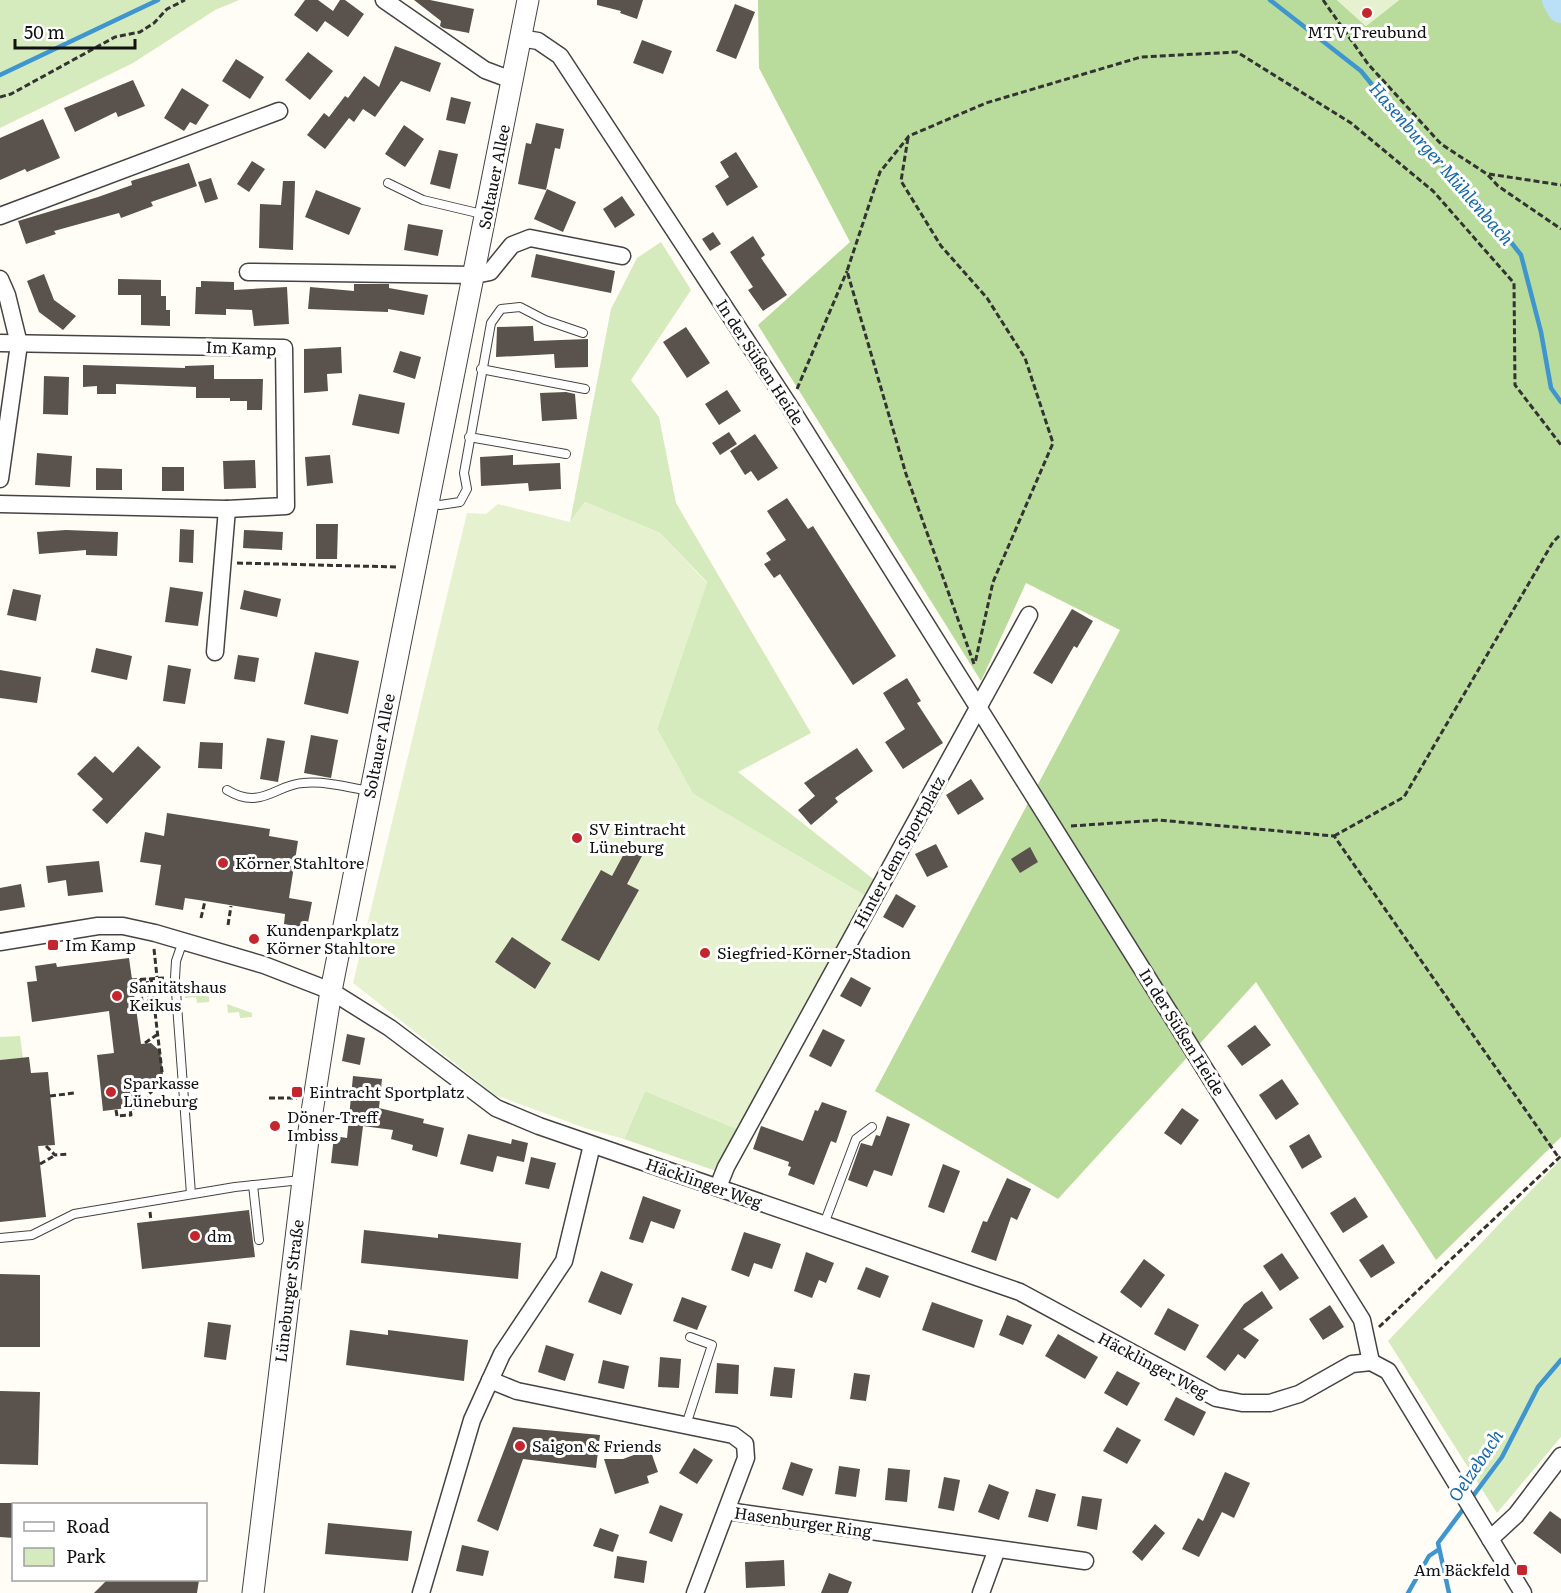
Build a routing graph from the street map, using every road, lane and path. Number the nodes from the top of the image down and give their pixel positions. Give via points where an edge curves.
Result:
1 (185, 0) edge
2 (384, 0) edge
3 (528, 0) edge
4 (1323, 0) edge
5 (520, 38) junction
6 (512, 80) junction
7 (0, 97) edge
8 (279, 111) dead end
9 (909, 136) junction
10 (1487, 174) junction
11 (388, 183) dead end
12 (1561, 185) edge
13 (487, 215) junction
14 (0, 216) edge
15 (1561, 229) edge
16 (622, 255) dead end
17 (847, 271) junction
18 (248, 272) dead end
19 (475, 275) junction
20 (0, 279) edge
21 (583, 333) dead end
22 (0, 343) edge
23 (19, 344) junction
24 (481, 369) junction
25 (585, 389) dead end
26 (790, 407) junction
27 (469, 437) junction
28 (1561, 445) edge
29 (566, 454) dead end
30 (0, 479) edge
31 (429, 502) junction
32 (0, 504) edge
33 (227, 509) junction
34 (1561, 534) edge
35 (222, 562) junction
36 (415, 568) junction
37 (1029, 615) dead end
38 (215, 652) dead end
39 (974, 664) junction
40 (968, 691) junction
41 (979, 708) junction
42 (227, 790) dead end
43 (369, 791) junction
44 (1054, 827) junction
45 (1334, 836) junction
46 (205, 901) dead end
47 (231, 906) dead end
48 (201, 918) dead end
49 (228, 925) dead end
50 (155, 933) junction
51 (183, 941) junction
52 (0, 942) edge
53 (149, 978) junction
54 (140, 979) junction
55 (131, 980) dead end
56 (331, 991) junction
57 (158, 1034) junction
58 (146, 1043) dead end
59 (74, 1093) dead end
60 (50, 1096) dead end
61 (290, 1097) dead end
62 (269, 1098) dead end
63 (116, 1110) dead end
64 (872, 1127) dead end
65 (592, 1145) junction
66 (46, 1146) dead end
67 (55, 1155) junction
68 (69, 1155) dead end
69 (1560, 1157) edge
70 (40, 1164) dead end
71 (303, 1180) junction
72 (253, 1185) junction
73 (718, 1187) junction
74 (191, 1194) junction
75 (824, 1224) junction
76 (0, 1238) edge
77 (259, 1239) dead end
78 (690, 1337) dead end
79 (1367, 1338) junction
80 (1371, 1362) junction
81 (490, 1380) junction
82 (686, 1425) junction
83 (1561, 1456) edge
84 (727, 1511) junction
85 (1490, 1539) junction
86 (997, 1550) junction
87 (1085, 1561) dead end
88 (253, 1593) edge
89 (421, 1593) edge
90 (695, 1593) edge
91 (981, 1593) edge
92 (1523, 1593) edge

1 - 7 path via 167,9 141,32 115,38
2 - 6 street via 485,70
3 - 5 street, Soltauer Allee
4 - 10 path via 1368,64 1441,144
5 - 6 street, Soltauer Allee
5 - 26 street, In der Süßen Heide via 538,41 560,56
6 - 13 street, Soltauer Allee
8 - 14 street
9 - 17 path via 880,172
9 - 28 path via 986,103 1141,57 1237,52 1351,123 1433,191 1514,284 1515,385
9 - 39 path via 902,181 941,246 987,298 1025,358 1053,443 993,582
10 - 12 path
10 - 15 path via 1498,186
11 - 13 lane via 423,200
13 - 19 street, Soltauer Allee
16 - 19 street, Soltauer Allee via 530,238 512,245 490,273
17 - 26 path
17 - 39 path via 906,474
18 - 19 street
19 - 31 street, Soltauer Allee
20 - 23 street
21 - 24 lane via 520,307 501,309 491,322
22 - 23 street
23 - 30 street
23 - 33 street, Im Kamp via 284,348 286,506
24 - 25 lane
24 - 27 lane
26 - 40 street, In der Süßen Heide
27 - 29 lane
27 - 31 lane via 464,473 467,489 460,502
31 - 36 street, Soltauer Allee
32 - 33 street, Im Kamp
33 - 35 street
34 - 45 path via 1404,797
35 - 36 path
35 - 38 street
36 - 43 street, Soltauer Allee
37 - 41 street
39 - 40 path
40 - 41 street, In der Süßen Heide
41 - 44 street, In der Süßen Heide
41 - 73 street, Hinter dem Sportplatz
42 - 43 lane via 259,797 274,795 296,784 315,783
43 - 56 street, Soltauer Allee
44 - 45 path via 1158,820
44 - 79 street, In der Süßen Heide via 1355,1310
45 - 69 path
46 - 48 path
47 - 49 path
50 - 51 street, Häcklinger Weg
50 - 52 street, Häcklinger Weg via 123,926 98,926
50 - 53 path via 156,977
51 - 56 street, Häcklinger Weg via 264,965
51 - 74 lane via 175,978
53 - 54 path
53 - 54 path via 148,1002 142,1002
53 - 57 path
54 - 55 path
56 - 65 street, Häcklinger Weg via 390,1028 496,1108
56 - 71 street, Lüneburger Straße
57 - 58 path
57 - 63 path via 163,1080 149,1094 145,1105 130,1109 131,1115 117,1116
59 - 60 path
61 - 62 path
64 - 75 lane via 856,1139
65 - 73 street, Häcklinger Weg
65 - 81 street via 564,1261 502,1354
66 - 67 path
67 - 68 path
67 - 70 path
69 - 79 path
71 - 72 lane
71 - 88 street, Lüneburger Straße
72 - 74 lane
72 - 77 lane
73 - 75 street, Häcklinger Weg
74 - 76 lane via 74,1214 32,1235
75 - 80 street, Häcklinger Weg via 1020,1292 1216,1398 1270,1403 1299,1394 1352,1364
78 - 82 lane via 712,1345
79 - 80 street, In der Süßen Heide
80 - 85 street via 1388,1371
81 - 82 street, Hasenburger Ring via 517,1391
81 - 89 street via 472,1420
82 - 84 street, Hasenburger Ring via 733,1435 745,1444 746,1458
83 - 85 street via 1516,1515
84 - 86 street, Hasenburger Ring
84 - 90 street
85 - 92 street
86 - 87 street, Hasenburger Ring
86 - 91 street

